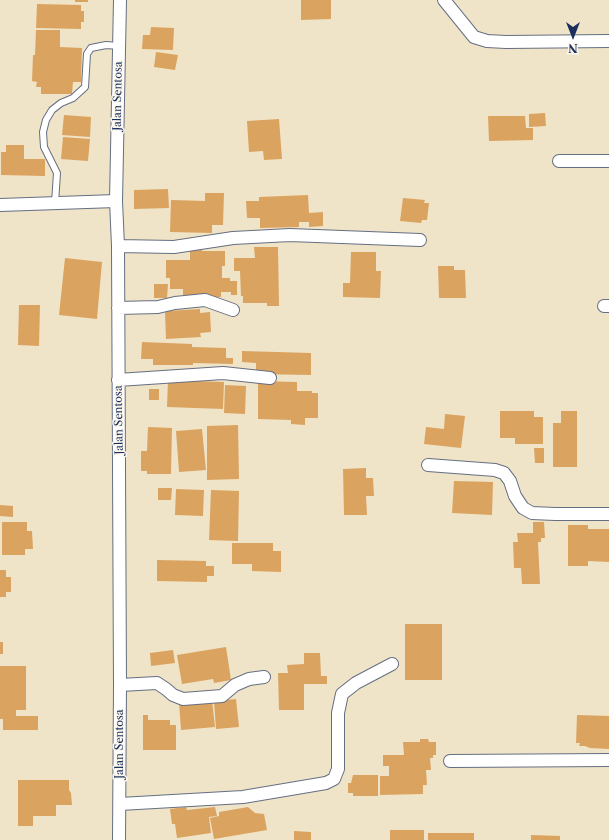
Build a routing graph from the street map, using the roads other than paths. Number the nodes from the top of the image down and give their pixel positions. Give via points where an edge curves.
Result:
1 (120, 0) edge
2 (444, 0) edge
3 (609, 41) edge
4 (119, 46) junction
5 (559, 161) dead end
6 (609, 161) edge
7 (116, 201) junction
8 (55, 203) junction
9 (0, 205) edge
10 (420, 240) dead end
11 (118, 246) junction
12 (118, 308) junction
13 (233, 310) dead end
14 (270, 378) dead end
15 (118, 380) junction
16 (428, 465) dead end
17 (609, 514) edge
18 (392, 664) dead end
19 (264, 677) dead end
20 (120, 685) junction
21 (609, 760) edge
22 (450, 761) dead end
23 (120, 804) junction
24 (118, 840) edge

1 - 4 street, Jalan Sentosa
2 - 3 street via 474,37 487,41
4 - 7 street, Jalan Sentosa
4 - 8 lane via 91,48 87,54 85,87 52,110 46,120 43,132 44,147 56,173
5 - 6 street
7 - 8 street
7 - 11 street, Jalan Sentosa
8 - 9 street
10 - 11 street via 290,235 233,238 174,247
11 - 12 street, Jalan Sentosa
12 - 13 street via 158,307 205,300
12 - 15 street, Jalan Sentosa
14 - 15 street via 223,373
15 - 20 street, Jalan Sentosa
16 - 17 street via 495,470 504,473 523,508 532,513
18 - 23 street via 356,683 342,694 338,713 338,768 334,779 326,783 243,797
19 - 20 street via 249,679 235,685 222,696 183,699 173,696 157,683
20 - 23 street, Jalan Sentosa
21 - 22 street
23 - 24 street, Jalan Sentosa

